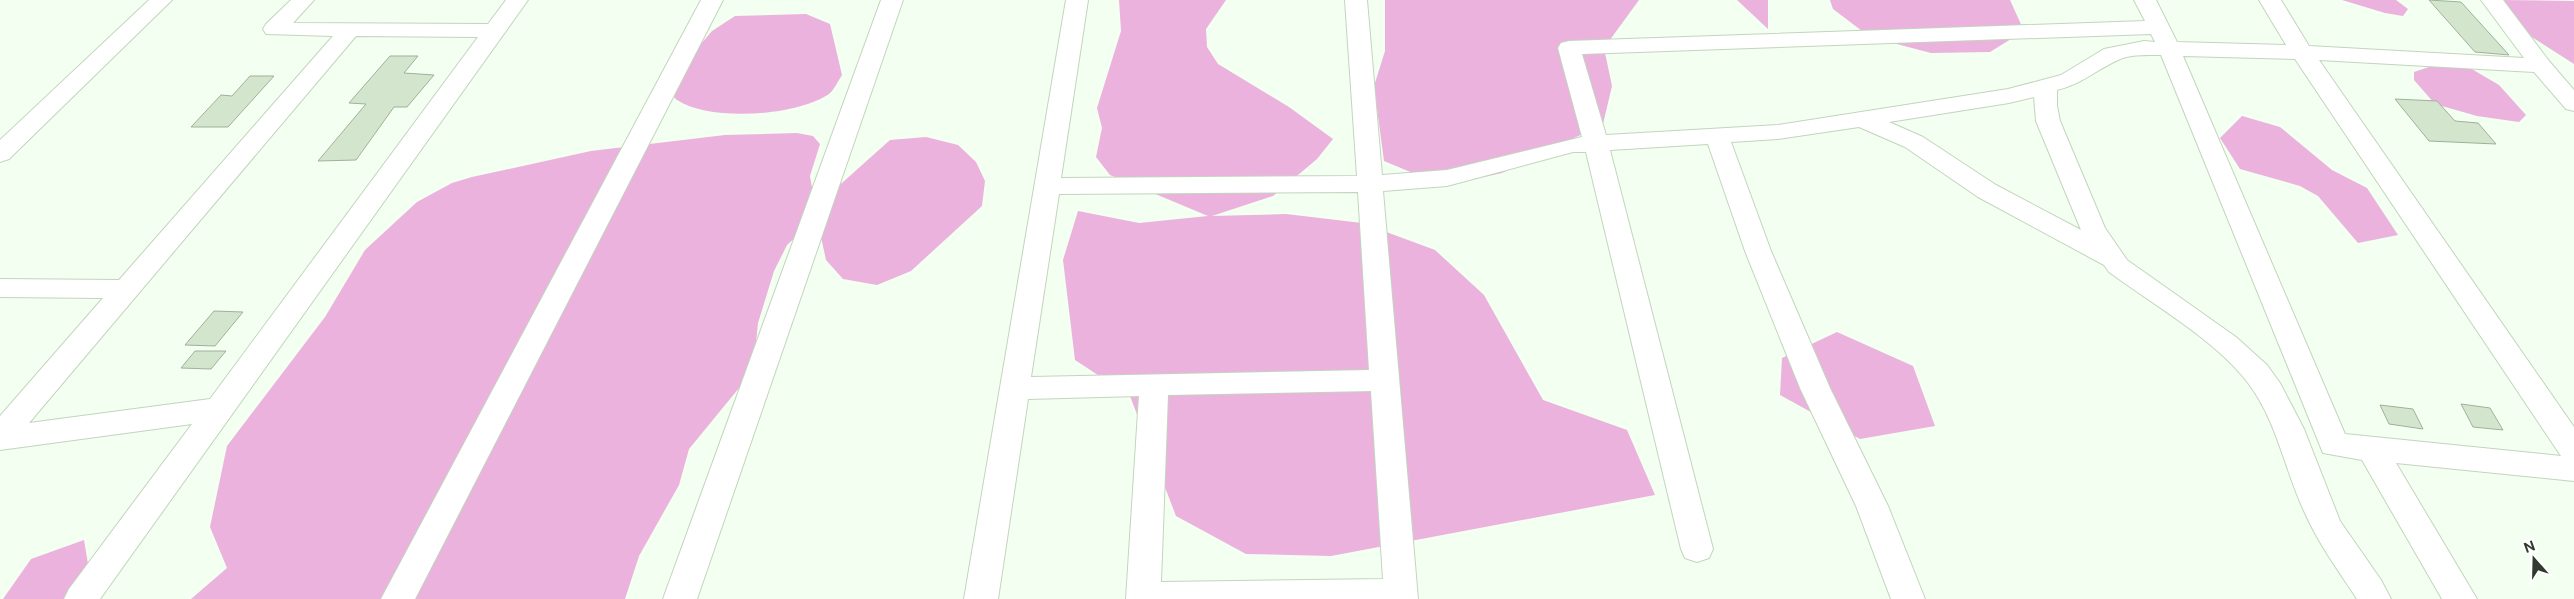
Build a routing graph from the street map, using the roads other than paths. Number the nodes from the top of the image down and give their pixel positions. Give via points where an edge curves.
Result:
1 (161, 0) edge
2 (303, 0) edge
3 (517, 0) edge
4 (712, 0) edge
5 (892, 0) edge
6 (1077, 0) edge
7 (1356, 0) edge
8 (2145, 0) edge
9 (2270, 0) edge
10 (2492, 0) edge
11 (350, 30) junction
12 (494, 31) junction
13 (2164, 38) junction
14 (2302, 52) junction
15 (2545, 71) junction
16 (2574, 75) edge
17 (2046, 87) junction
18 (2574, 104) edge
19 (1860, 119) junction
20 (1717, 136) junction
21 (1596, 144) junction
22 (0, 154) edge
23 (1370, 184) junction
24 (1047, 186) junction
25 (2116, 263) junction
26 (127, 289) junction
27 (3, 291) edge
28 (1384, 380) junction
29 (1154, 385) junction
30 (1015, 388) junction
31 (219, 409) junction
32 (0, 437) edge
33 (2371, 448) junction
34 (2574, 451) edge
35 (2574, 469) edge
36 (1697, 548) dead end
37 (1400, 596) edge
38 (1143, 597) edge
39 (81, 599) edge
40 (398, 599) edge
41 (680, 599) edge
42 (981, 599) edge
43 (1908, 599) edge
44 (2374, 599) edge
45 (2460, 599) edge

1 - 22 street
2 - 11 street via 274,29
3 - 12 street
4 - 40 street
5 - 41 street
6 - 24 street
7 - 23 street
8 - 13 street
9 - 14 street
10 - 15 street
11 - 12 street
11 - 26 street
12 - 31 street
13 - 14 street
13 - 17 street via 2144,48 2112,54 2069,80
13 - 21 street via 1569,48
13 - 33 street via 2334,445
14 - 15 street
14 - 34 street
15 - 16 street
15 - 18 street
17 - 19 street via 2009,96
17 - 25 street via 2048,121 2092,229
19 - 20 street via 1778,132
19 - 25 street via 1914,142 1987,192
20 - 21 street
20 - 43 street via 1758,251 1811,379 1872,506
21 - 23 street via 1573,145 1448,178
21 - 36 street
23 - 24 street
23 - 28 street
24 - 30 street
25 - 44 street via 2205,329 2258,374 2296,445 2328,530
26 - 27 street
26 - 32 street
28 - 29 street
28 - 37 street
29 - 30 street
29 - 38 street
30 - 42 street
31 - 32 street
31 - 39 street
33 - 35 street
33 - 45 street
37 - 38 street

